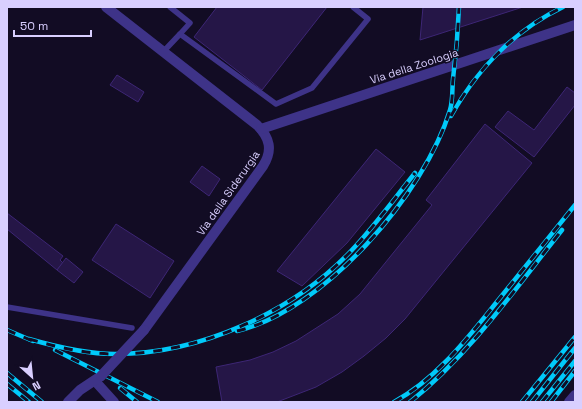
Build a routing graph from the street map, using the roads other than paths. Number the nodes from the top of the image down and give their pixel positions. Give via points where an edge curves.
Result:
1 (106, 7) edge
2 (170, 7) edge
3 (352, 7) edge
4 (575, 25) edge
5 (180, 34) junction
6 (163, 52) junction
7 (261, 129) junction
8 (7, 307) edge
9 (132, 328) dead end
10 (98, 379) junction
11 (575, 395) edge
12 (68, 402) edge
13 (114, 402) edge
14 (569, 402) edge

1 - 6 street, Via della Siderurgia
2 - 5 lane via 190,23
3 - 5 lane via 368,19 312,88 276,104
4 - 7 street, Via della Zoologia
5 - 6 lane
6 - 7 street, Via della Siderurgia
7 - 10 street, Via della Siderurgia, bridge via 270,144 267,159 144,330
8 - 9 lane
10 - 12 street via 80,390
10 - 13 street
11 - 14 street

